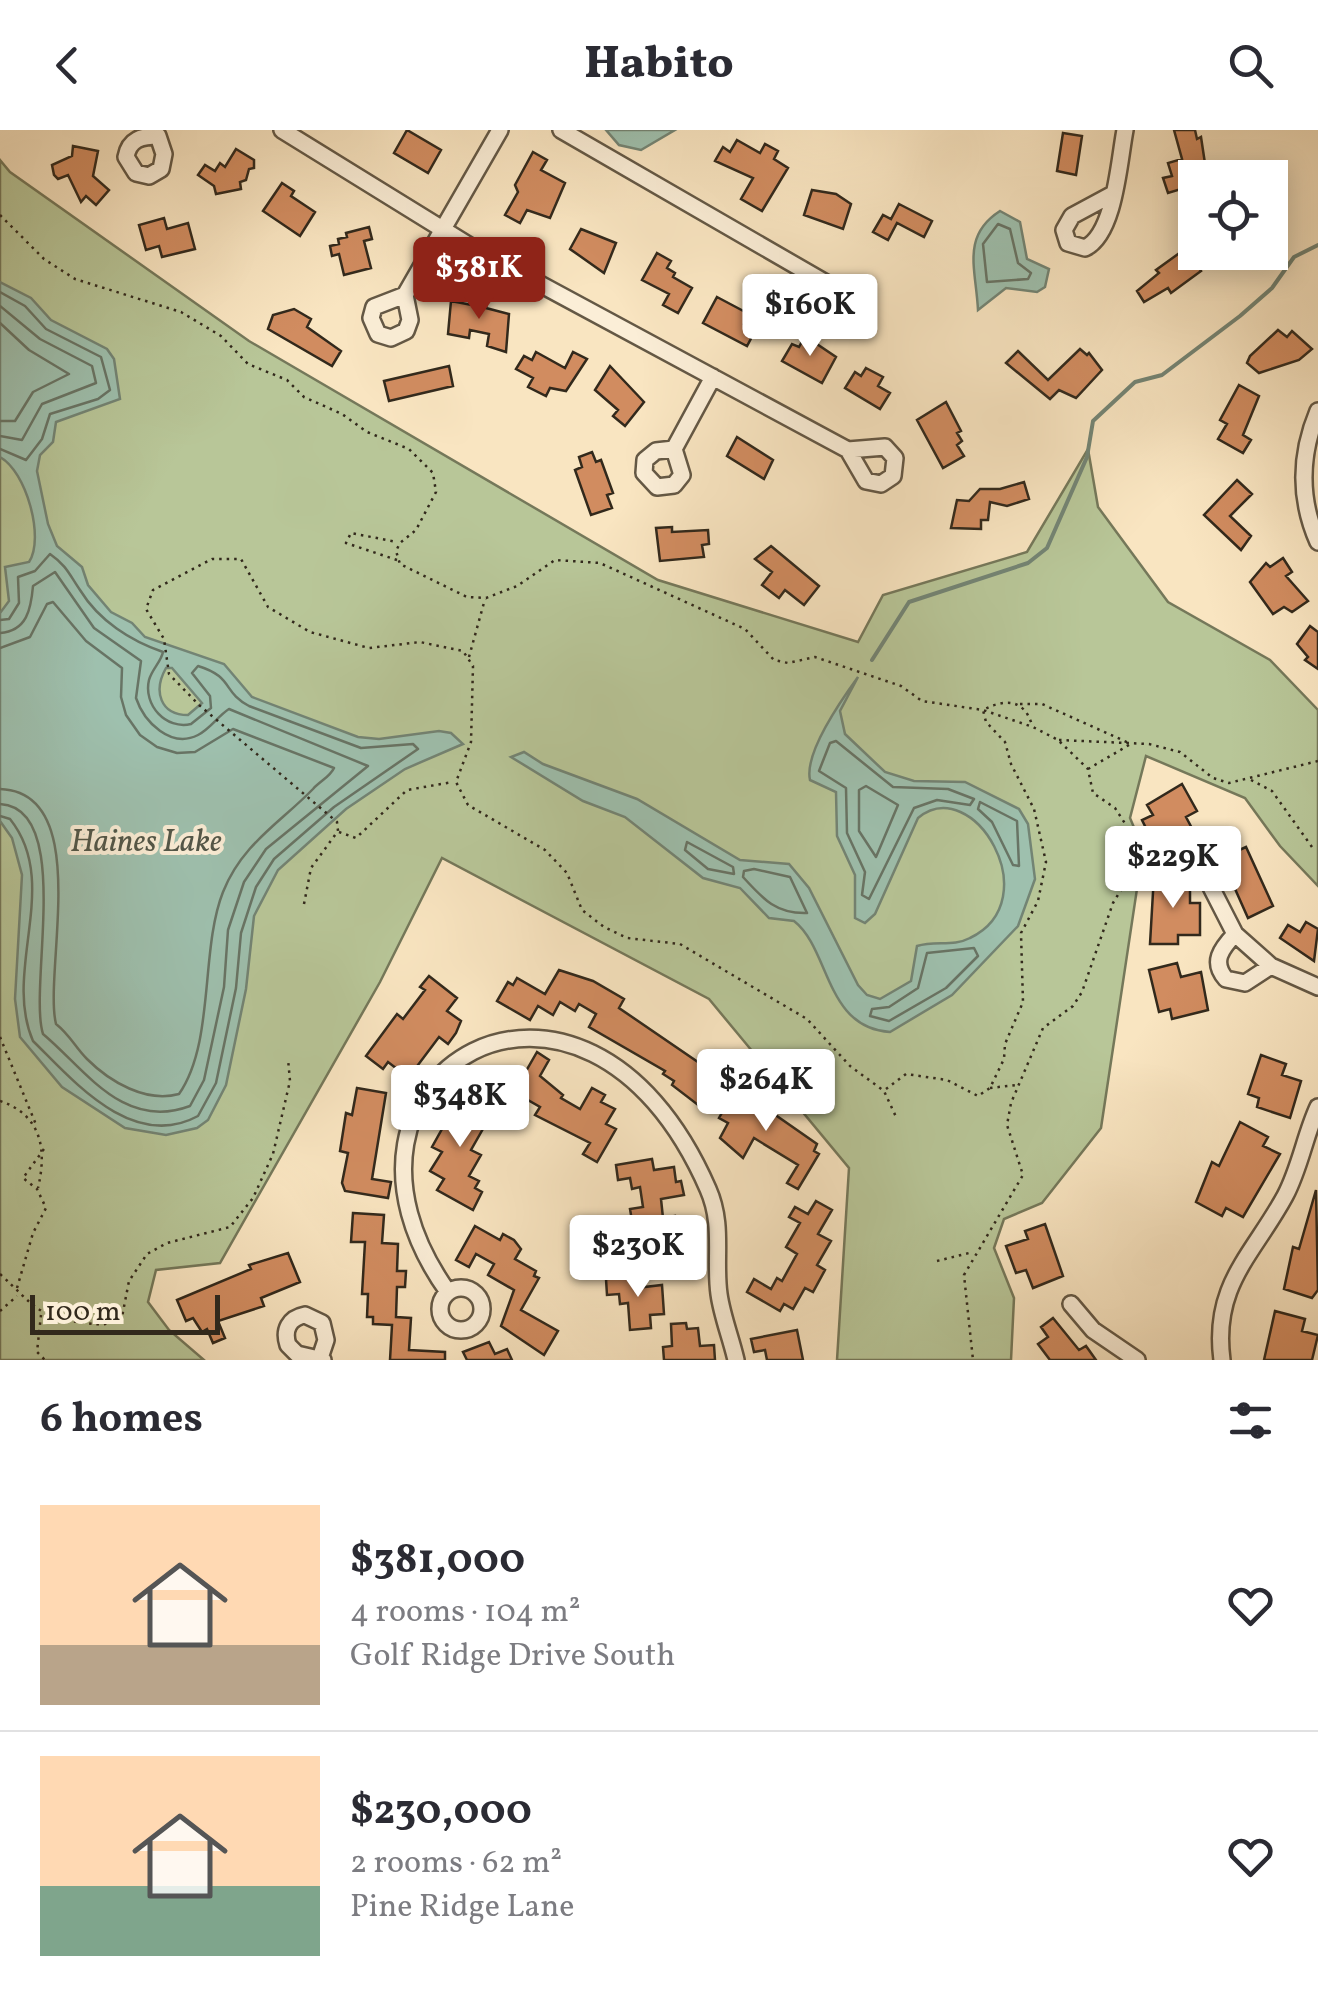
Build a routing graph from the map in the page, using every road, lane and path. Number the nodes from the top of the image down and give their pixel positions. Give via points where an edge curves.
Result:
1 (282, 130) edge
2 (500, 130) edge
3 (561, 130) edge
4 (1126, 130) edge
5 (1111, 195) dead end
6 (0, 214) edge
7 (441, 230) junction
8 (404, 294) dead end
9 (864, 304) dead end
10 (713, 377) junction
11 (1318, 410) edge
12 (674, 449) dead end
13 (848, 450) dead end
14 (1318, 542) edge
15 (400, 543) junction
16 (398, 561) junction
17 (486, 598) junction
18 (470, 657) junction
19 (1019, 704) junction
20 (983, 710) junction
21 (1033, 726) junction
22 (1058, 740) junction
23 (1130, 744) junction
24 (1318, 761) edge
25 (1088, 769) junction
26 (1250, 779) junction
27 (456, 782) junction
28 (338, 831) junction
29 (1312, 847) dead end
30 (1180, 866) dead end
31 (304, 904) dead end
32 (1235, 934) junction
33 (1271, 966) junction
34 (1318, 987) edge
35 (0, 1037) edge
36 (288, 1059) dead end
37 (1018, 1084) junction
38 (990, 1088) junction
39 (884, 1091) junction
40 (0, 1101) edge
41 (1318, 1107) edge
42 (897, 1119) dead end
43 (38, 1129) junction
44 (44, 1150) junction
45 (37, 1190) junction
46 (974, 1251) junction
47 (937, 1260) dead end
48 (0, 1274) edge
49 (18, 1292) junction
50 (448, 1292) dead end
51 (1072, 1304) dead end
52 (0, 1311) edge
53 (41, 1314) junction
54 (45, 1360) edge
55 (736, 1360) edge
56 (973, 1360) edge
57 (1137, 1360) edge
58 (1222, 1360) edge

1 - 7 street
2 - 7 street
3 - 9 street
4 - 5 street
6 - 15 path via 44,259 76,279 180,312 221,336 248,364 410,449 433,473 436,492 416,530
7 - 8 street
7 - 10 street
10 - 12 street
10 - 13 street
11 - 14 street via 1303,472
15 - 16 path
15 - 16 path via 351,533 346,543
16 - 17 path via 468,596
17 - 18 path
17 - 20 path via 555,560 600,563 745,630 774,660 816,657 901,686 922,701
18 - 27 path via 472,742
18 - 28 path via 420,642 368,648 310,632 268,607 240,559 226,556 190,568 148,598 169,674 336,822
19 - 20 path via 1003,701
19 - 21 path
19 - 23 path via 1042,704
20 - 21 path
20 - 38 path via 1005,742 1034,810 1046,862 1038,902 1022,934 1024,1002
21 - 22 path
22 - 23 path
22 - 25 path
23 - 25 path
23 - 26 path via 1180,752 1229,783
24 - 26 path
25 - 37 path via 1094,793 1115,808 1135,839 1082,992 1043,1028
26 - 29 path via 1272,791
27 - 28 path via 407,790 356,838
27 - 39 path via 468,804 544,850 566,872 582,910 604,927 708,957 807,1019
28 - 31 path via 311,868
30 - 32 street via 1193,853
32 - 33 street
32 - 33 street via 1218,958 1226,980 1245,984
33 - 34 street
35 - 43 path
36 - 53 path via 290,1081 264,1179 230,1227 147,1254 135,1266 122,1316 114,1322
37 - 38 path
37 - 46 path via 1007,1125 1021,1184
38 - 39 path via 978,1096 947,1080 906,1074
39 - 42 path
40 - 43 path
41 - 58 street via 1286,1194 1234,1274 1222,1316
43 - 44 path
44 - 45 path
44 - 45 path via 22,1178
45 - 49 path via 46,1208 21,1266
46 - 47 path
46 - 56 path via 964,1275
48 - 49 path
49 - 52 path
49 - 53 path
50 - 55 street via 422,1252 407,1205 408,1151 418,1110 433,1083 467,1053 511,1038 556,1040 633,1080 681,1134 716,1211 719,1294
51 - 57 street via 1094,1330
53 - 54 path via 36,1343

